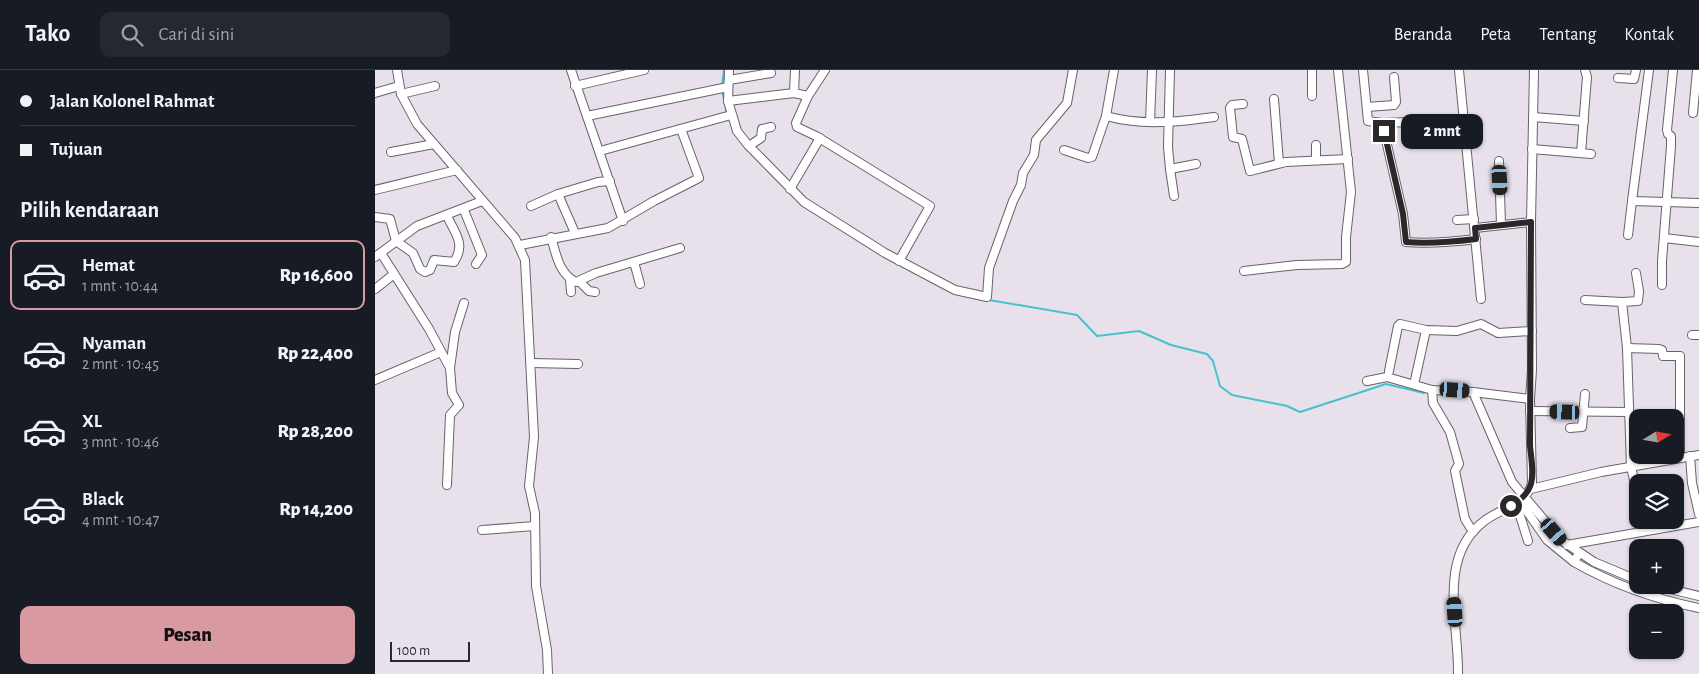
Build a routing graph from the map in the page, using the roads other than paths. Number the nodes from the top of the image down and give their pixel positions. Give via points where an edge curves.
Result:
1 (397, 70) edge
2 (571, 70) edge
3 (644, 70) edge
4 (729, 70) edge
5 (795, 70) edge
6 (825, 70) edge
7 (1073, 70) edge
8 (1114, 70) edge
9 (1152, 70) edge
10 (1170, 70) edge
11 (1312, 70) edge
12 (1338, 70) edge
13 (1363, 70) edge
14 (1459, 70) edge
15 (1534, 70) edge
16 (1585, 70) edge
17 (1636, 70) edge
18 (1649, 70) edge
19 (1673, 70) edge
20 (1697, 70) edge
21 (771, 73) dead end
22 (1394, 77) dead end
23 (1618, 78) dead end
24 (725, 85) junction
25 (435, 86) dead end
26 (575, 86) junction
27 (400, 90) junction
28 (375, 93) edge
29 (794, 93) junction
30 (808, 96) junction
31 (1312, 96) dead end
32 (1274, 98) dead end
33 (728, 101) junction
34 (1243, 104) dead end
35 (1367, 107) junction
36 (1693, 113) dead end
37 (587, 116) junction
38 (729, 116) junction
39 (1106, 116) junction
40 (1214, 117) dead end
41 (1533, 117) junction
42 (1584, 121) junction
43 (1150, 122) junction
44 (1168, 122) junction
45 (1382, 122) junction
46 (1410, 122) dead end
47 (771, 127) dead end
48 (681, 129) junction
49 (820, 138) junction
50 (434, 144) junction
51 (1316, 144) dead end
52 (749, 146) junction
53 (1532, 149) junction
54 (1065, 150) dead end
55 (600, 151) junction
56 (391, 152) dead end
57 (1581, 153) junction
58 (1591, 154) dead end
59 (1347, 159) junction
60 (1317, 160) junction
61 (1499, 161) dead end
62 (1279, 163) junction
63 (1196, 164) dead end
64 (1170, 169) junction
65 (457, 170) junction
66 (610, 181) junction
67 (790, 189) junction
68 (375, 190) edge
69 (558, 194) junction
70 (1174, 196) dead end
71 (1631, 201) junction
72 (482, 202) junction
73 (1667, 203) junction
74 (1699, 203) edge
75 (531, 206) dead end
76 (464, 210) junction
77 (447, 216) junction
78 (375, 217) edge
79 (1474, 219) junction
80 (623, 220) junction
81 (1457, 220) dead end
82 (1531, 222) junction
83 (1501, 225) junction
84 (1475, 228) junction
85 (575, 233) junction
86 (1628, 235) dead end
87 (551, 237) junction
88 (1664, 238) junction
89 (1476, 239) junction
90 (1699, 242) edge
91 (393, 245) junction
92 (519, 245) junction
93 (680, 248) dead end
94 (378, 255) edge
95 (899, 261) junction
96 (634, 262) junction
97 (476, 264) dead end
98 (1244, 271) dead end
99 (1636, 273) dead end
100 (394, 274) junction
101 (570, 279) junction
102 (580, 282) junction
103 (640, 284) dead end
104 (1662, 286) dead end
105 (375, 289) edge
106 (571, 292) dead end
107 (595, 292) dead end
108 (1481, 299) dead end
109 (1585, 300) dead end
110 (1623, 302) junction
111 (463, 303) dead end
112 (1426, 330) junction
113 (1531, 331) junction
114 (1627, 348) junction
115 (441, 352) junction
116 (531, 364) junction
117 (578, 364) dead end
118 (450, 368) junction
119 (1389, 371) dead end
120 (375, 380) edge
121 (1415, 380) dead end
122 (1367, 381) dead end
123 (1432, 390) junction
124 (1473, 392) junction
125 (1585, 394) dead end
126 (1530, 399) junction
127 (1680, 409) edge
128 (1530, 411) junction
129 (1583, 412) junction
130 (1628, 412) junction
131 (1570, 428) dead end
132 (1699, 454) edge
133 (1690, 456) junction
134 (1684, 457) edge
135 (1646, 464) edge
136 (1631, 467) junction
137 (1633, 474) edge
138 (447, 485) dead end
139 (1531, 489) junction
140 (1519, 500) junction
141 (1699, 514) edge
142 (1699, 522) edge
143 (535, 526) junction
144 (1470, 528) junction
145 (483, 530) dead end
146 (1528, 541) dead end
147 (1567, 545) junction
148 (1576, 558) junction
149 (1629, 581) edge
150 (1629, 581) edge
151 (1661, 594) joint
152 (1699, 596) edge
153 (1699, 608) edge
154 (548, 674) edge
155 (1458, 674) edge

1 - 27 street
2 - 26 street
3 - 26 street
4 - 24 street
5 - 29 street
6 - 30 street
7 - 95 street via 1067,103 1036,140 1034,155 1023,173 989,268 987,297 955,290
8 - 39 street
9 - 43 street
10 - 44 street
11 - 31 street
12 - 59 street
13 - 35 street
14 - 79 street
15 - 41 street
16 - 42 street
17 - 23 street via 1634,79
18 - 71 street
19 - 73 street via 1667,130 1671,136
20 - 36 street
21 - 24 street
22 - 35 street via 1394,106
24 - 33 street
24 - 37 street
25 - 27 street
26 - 37 street
27 - 28 street
27 - 50 street via 413,118
29 - 30 street
29 - 33 street
30 - 49 street via 796,126
32 - 62 street
33 - 38 street
34 - 62 street via 1230,108 1231,130 1233,137 1242,139 1249,170
35 - 45 street via 1369,122
37 - 55 street
38 - 48 street
38 - 52 street
39 - 43 street via 1127,122
39 - 54 street via 1092,157
40 - 44 street
41 - 42 street
41 - 53 street
42 - 57 street
43 - 44 street
44 - 64 street
45 - 46 street
45 - 89 street via 1403,214 1406,242 1435,244
47 - 52 street via 762,129 761,138
48 - 55 street
48 - 80 street via 699,178 654,200
49 - 67 street
49 - 95 street via 929,206
50 - 56 street
50 - 65 street
51 - 60 street
52 - 67 street
53 - 57 street
53 - 82 street
55 - 66 street
57 - 58 street
59 - 60 street
59 - 98 street via 1351,192 1345,264
60 - 62 street
61 - 83 street
63 - 64 street
64 - 70 street
65 - 68 street
65 - 72 street
66 - 69 street
66 - 80 street
67 - 95 street via 809,206
69 - 75 street
69 - 85 street
71 - 73 street
71 - 86 street
72 - 76 street
72 - 92 street
73 - 74 street
73 - 88 street
76 - 77 street
76 - 97 street via 481,255
77 - 91 street via 417,226
77 - 91 street via 461,246 454,262 434,260 430,270 424,272 413,253
78 - 91 street via 390,219
79 - 81 street
79 - 84 street
80 - 85 street via 605,229
82 - 83 street
82 - 113 street
83 - 84 street
84 - 89 street
85 - 87 street
87 - 92 street
87 - 101 street via 560,266
88 - 90 street
88 - 104 street
89 - 108 street
91 - 94 street
92 - 116 street via 525,260
93 - 96 street
94 - 100 street
96 - 102 street via 597,273
96 - 103 street
99 - 110 street via 1639,300
100 - 105 street
100 - 115 street
101 - 102 street
101 - 106 street
102 - 107 street
109 - 110 street
110 - 114 street
111 - 118 street
112 - 113 street via 1457,331 1481,324 1499,333
112 - 119 street via 1399,325
112 - 121 street
113 - 126 street
114 - 127 street via 1662,350 1663,356 1680,356
114 - 130 street
115 - 118 street
115 - 120 street
116 - 117 street
116 - 143 street via 534,450 529,486 535,506
118 - 138 street via 452,393 459,405 450,415
122 - 123 street via 1387,377
123 - 124 street
123 - 144 street via 1433,403 1450,432 1459,464 1455,471
124 - 126 street
124 - 140 street
125 - 129 street
126 - 128 street
128 - 129 street
128 - 139 street
129 - 130 street
129 - 131 street via 1582,427
130 - 136 street
132 - 133 street
133 - 134 street
133 - 141 street
135 - 136 street
136 - 137 street
136 - 139 street
139 - 140 street
140 - 144 street
140 - 146 street
140 - 147 street
140 - 148 street via 1547,540
142 - 147 street
143 - 145 street
143 - 154 street via 537,586
144 - 155 street via 1453,576
147 - 148 street
148 - 149 street
148 - 150 street
151 - 152 street
151 - 153 street

